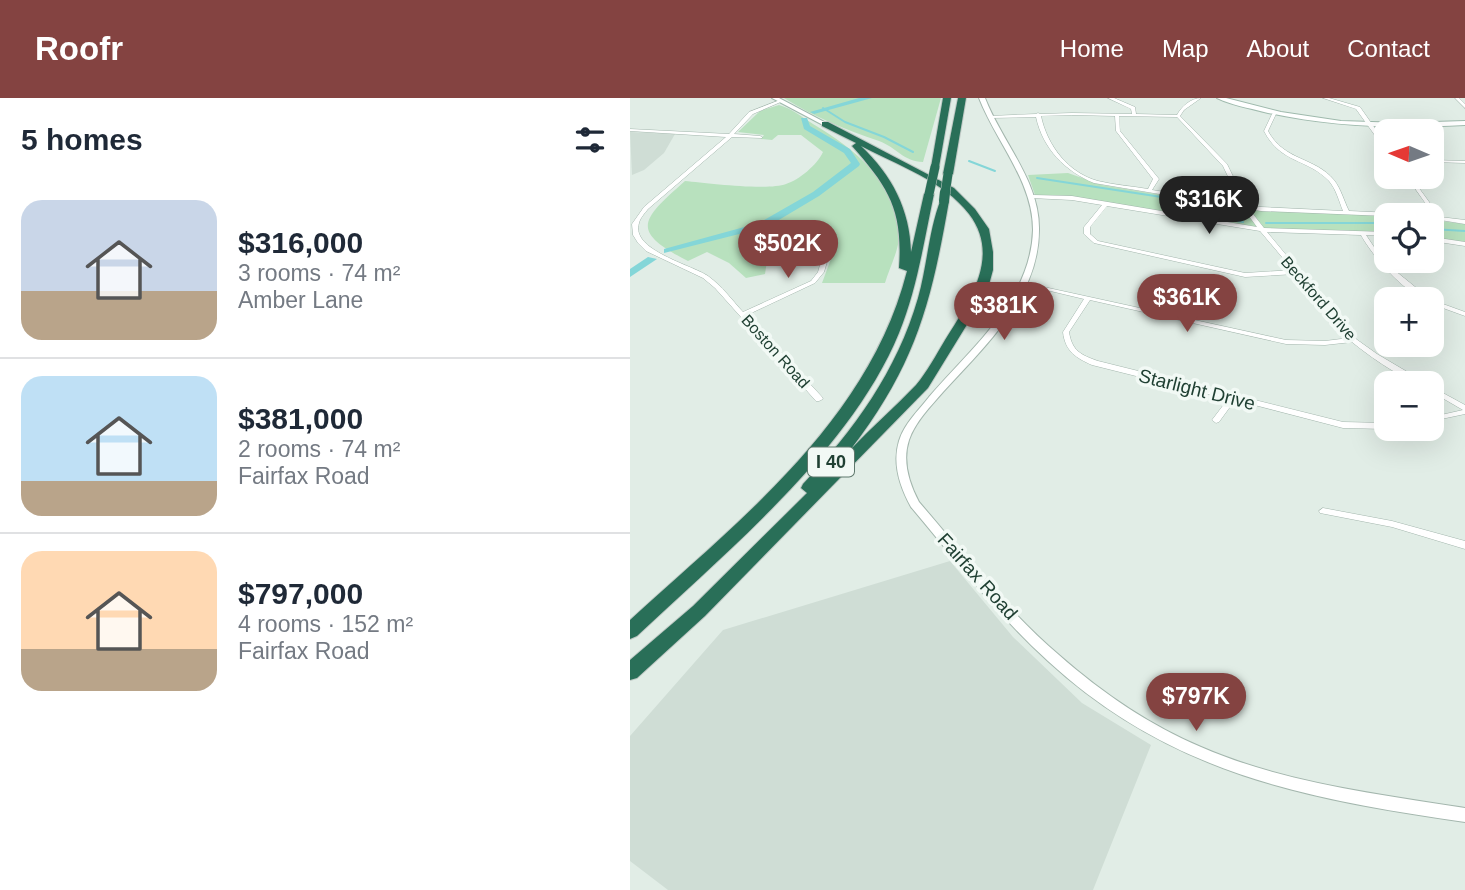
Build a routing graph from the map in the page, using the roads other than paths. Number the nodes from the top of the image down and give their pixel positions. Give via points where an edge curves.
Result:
1 (947, 98) edge
2 (962, 98) edge
3 (982, 98) edge
4 (1110, 98) edge
5 (1199, 98) edge
6 (1220, 98) edge
7 (1325, 98) edge
8 (1457, 98) edge
9 (778, 99) edge
10 (1465, 107) edge
11 (1038, 114) junction
12 (1274, 114) junction
13 (1117, 115) junction
14 (1134, 115) junction
15 (1178, 116) junction
16 (990, 117) junction
17 (1465, 123) edge
18 (825, 124) junction
19 (1369, 126) junction
20 (630, 130) edge
21 (1374, 132) edge
22 (731, 135) junction
23 (760, 136) dead end
24 (1444, 161) edge
25 (1465, 162) edge
26 (1149, 191) junction
27 (936, 198) junction
28 (1033, 198) junction
29 (1105, 205) junction
30 (1245, 207) junction
31 (1346, 211) junction
32 (1374, 213) edge
33 (1444, 219) edge
34 (1465, 222) edge
35 (1262, 230) junction
36 (1363, 234) junction
37 (1374, 234) edge
38 (633, 236) edge
39 (830, 241) dead end
40 (1444, 241) edge
41 (1465, 244) edge
42 (1297, 272) junction
43 (1023, 284) junction
44 (1410, 287) edge
45 (1088, 298) junction
46 (1444, 306) edge
47 (744, 314) junction
48 (1465, 314) edge
49 (898, 320) junction
50 (1354, 340) junction
51 (1401, 371) edge
52 (1233, 397) junction
53 (1444, 397) edge
54 (820, 399) dead end
55 (1465, 410) edge
56 (1444, 416) edge
57 (1216, 420) dead end
58 (1374, 426) edge
59 (1322, 511) dead end
60 (1465, 545) edge
61 (630, 631) edge
62 (630, 670) edge
63 (1465, 815) edge

1 - 27 highway, I 40, bridge via 935,167
2 - 27 highway, I 40, bridge via 948,174
3 - 16 street, Fairfax Road
4 - 14 street via 1129,105
5 - 15 street
6 - 12 main road
7 - 19 street via 1358,108
8 - 10 street
9 - 18 main road
9 - 22 street via 751,113
11 - 13 street
11 - 16 street
11 - 26 street via 1041,129 1071,171
12 - 19 main road
12 - 31 street via 1266,131 1269,137 1294,159 1333,182
13 - 14 street
13 - 26 street via 1118,131 1156,179
14 - 15 street
15 - 30 street, Beckford Drive via 1231,173
16 - 28 street, Fairfax Road
17 - 19 main road
18 - 49 highway via 877,166 897,197 903,217 905,264
18 - 62 highway via 951,190 972,211 984,229 988,252 981,292 923,385 699,611
19 - 21 street
20 - 22 street
22 - 23 street
22 - 38 street via 646,208
24 - 25 street
26 - 30 street
27 - 49 highway, I 40
27 - 62 highway, I 40 via 933,259 915,327 881,394 822,474
28 - 29 street via 1072,198
28 - 43 street, Fairfax Road via 1036,233
29 - 35 street
29 - 42 street via 1087,227 1087,234 1096,242 1245,275
30 - 31 street
30 - 35 street, Beckford Drive
31 - 32 street
33 - 34 street
35 - 36 street
35 - 42 street, Beckford Drive
36 - 37 street
36 - 44 street
38 - 47 street, Boston Road via 648,250 705,277
39 - 47 street via 821,272 813,282
40 - 41 street
42 - 50 street, Beckford Drive
43 - 45 street
43 - 63 street, Fairfax Road via 994,331 908,429 902,474 915,504 1052,657 1090,690 1151,729 1197,753 1272,781
45 - 50 street via 1286,342
45 - 52 street, Starlight Drive via 1066,332 1069,348 1078,356
46 - 48 street
47 - 54 street, Boston Road
49 - 61 highway, I 40 via 861,390 817,447 770,499
50 - 51 street, Beckford Drive
52 - 57 street
52 - 58 street, Starlight Drive via 1343,425
53 - 55 street
55 - 56 street
59 - 60 street via 1392,524

